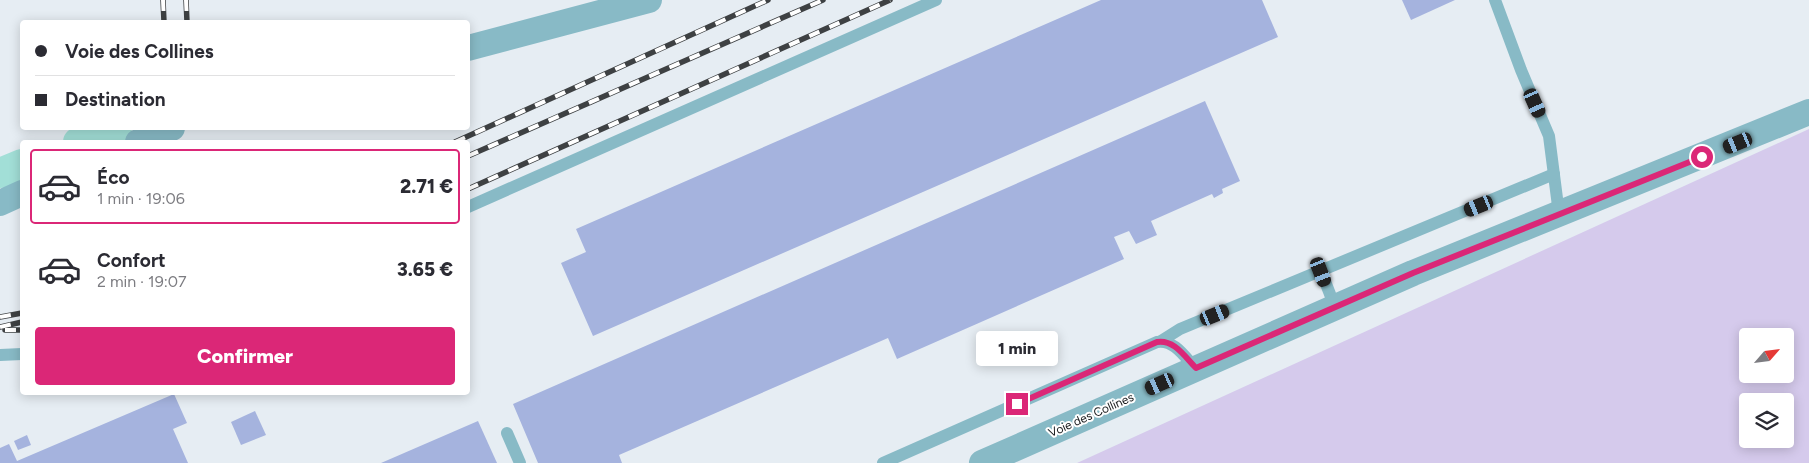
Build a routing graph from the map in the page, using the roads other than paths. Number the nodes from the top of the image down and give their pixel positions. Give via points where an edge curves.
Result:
1 (936, 0) edge
2 (1495, 0) edge
3 (638, 2) edge
4 (470, 47) edge
5 (1809, 112) edge
6 (167, 130) edge
7 (143, 140) edge
8 (1554, 174) junction
9 (20, 194) edge
10 (0, 203) edge
11 (470, 206) edge
12 (1559, 214) junction
13 (1321, 272) junction
14 (1335, 307) junction
15 (1161, 341) junction
16 (20, 354) edge
17 (0, 355) edge
18 (1196, 368) junction
19 (507, 434) dead end
20 (520, 463) edge
21 (883, 463) edge
22 (982, 463) edge

1 - 11 lane
2 - 8 lane via 1549,136
3 - 4 street
5 - 12 street, Voie des Collines
6 - 7 street
8 - 12 lane
8 - 13 lane
9 - 10 street
12 - 14 street, Voie des Collines
13 - 14 lane
13 - 15 lane via 1180,329
14 - 18 street, Voie des Collines
15 - 18 lane via 1171,343
15 - 21 lane
16 - 17 lane
18 - 22 street, Voie des Collines
19 - 20 lane

